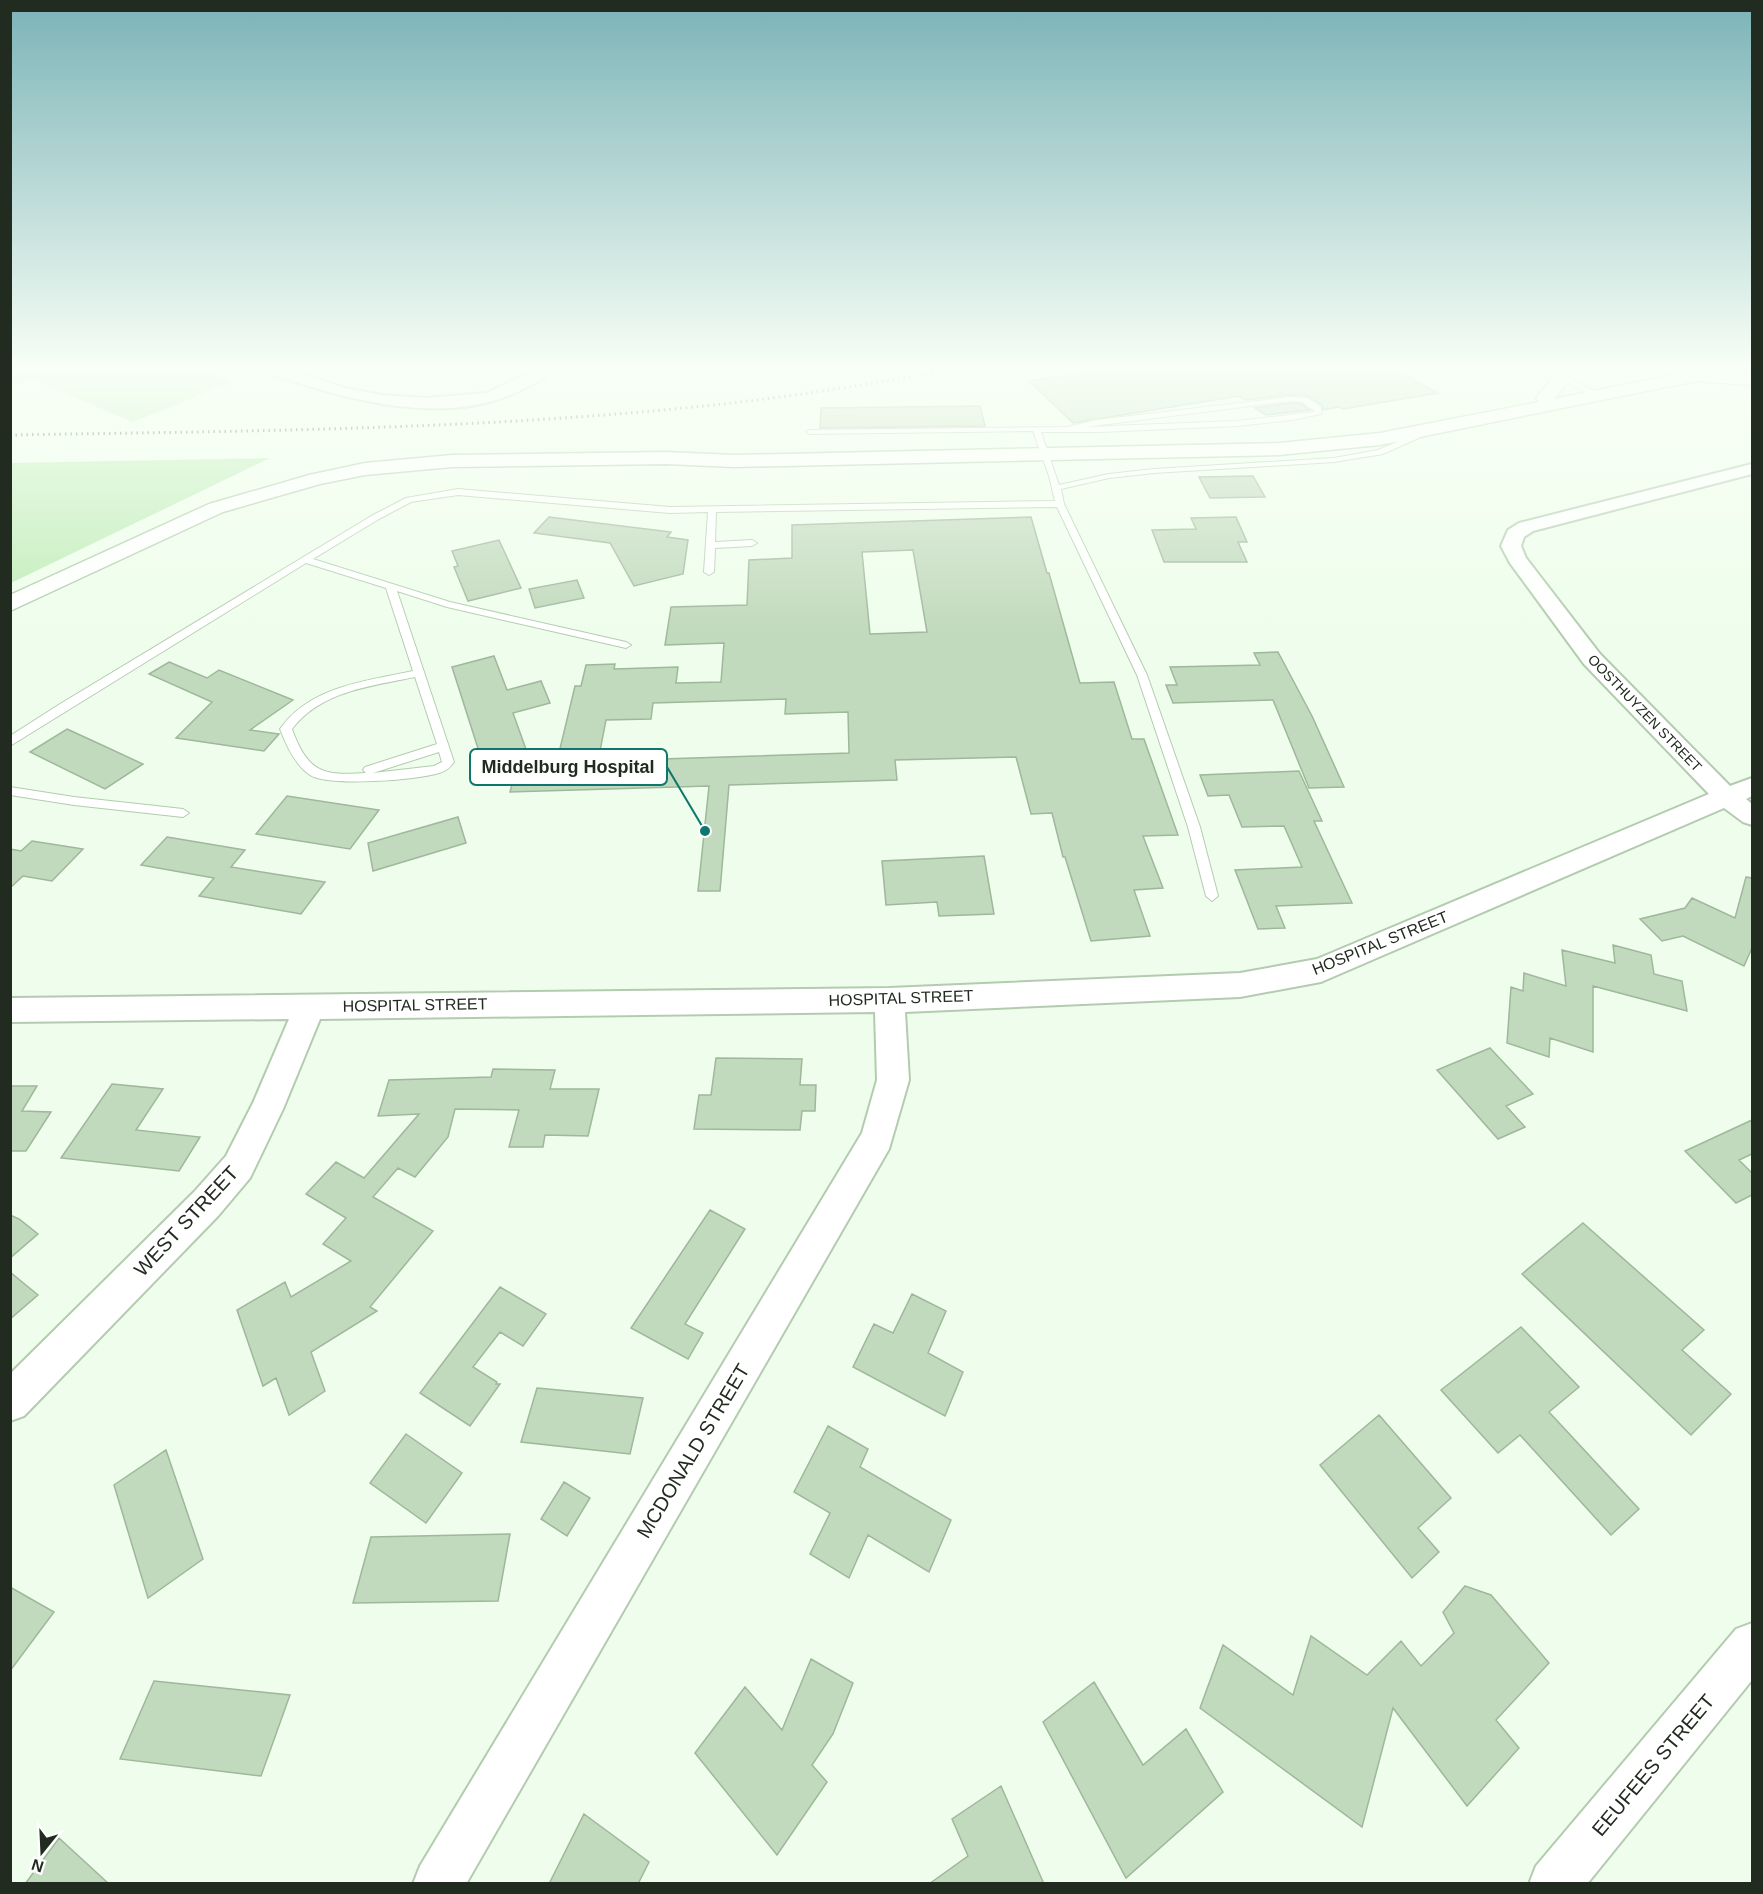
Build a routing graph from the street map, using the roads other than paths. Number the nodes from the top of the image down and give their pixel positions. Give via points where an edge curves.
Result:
1 (596, 459) edge
2 (697, 459) edge
3 (786, 459) edge
4 (1005, 459) edge
5 (1047, 459) edge
6 (1078, 459) edge
7 (1338, 459) edge
8 (1752, 470) edge
9 (1054, 481) junction
10 (241, 502) junction
11 (1060, 504) junction
12 (712, 511) junction
13 (752, 543) dead end
14 (711, 545) junction
15 (308, 561) junction
16 (709, 572) dead end
17 (390, 586) junction
18 (10, 604) edge
19 (10, 620) edge
20 (626, 645) dead end
21 (417, 673) junction
22 (10, 742) edge
23 (441, 747) junction
24 (344, 778) junction
25 (10, 791) edge
26 (1739, 792) edge
27 (183, 813) dead end
28 (1752, 816) edge
29 (1212, 896) dead end
30 (889, 1000) junction
31 (310, 1006) junction
32 (10, 1010) edge
33 (10, 1402) edge
34 (1752, 1646) edge
35 (438, 1884) edge
36 (1554, 1884) edge

1 - 10 main road via 412,463 333,475
2 - 3 main road
4 - 9 main road
5 - 9 lane
6 - 9 main road
7 - 9 lane
8 - 26 street, OOSTHUYZEN STREET via 1526,527 1515,534 1511,546 1592,658
9 - 11 lane
10 - 18 main road via 172,527
10 - 19 main road
11 - 12 lane
11 - 29 lane via 1142,675 1194,827
12 - 14 lane
12 - 15 lane via 443,493 409,500
13 - 14 lane
14 - 16 lane
15 - 17 lane
15 - 22 lane
17 - 20 lane
17 - 21 lane
21 - 23 lane
21 - 24 lane via 316,700 289,723 289,737 314,773
23 - 24 lane
23 - 24 lane via 448,762 442,768
25 - 27 lane
26 - 28 street, OOSTHUYZEN STREET
26 - 30 street, HOSPITAL STREET via 1321,970 1240,986
30 - 31 street, HOSPITAL STREET
30 - 35 street, MCDONALD STREET via 893,1080 877,1138
31 - 32 street, HOSPITAL STREET
31 - 33 street, WEST STREET via 238,1167
34 - 36 street, EEUFEES STREET

